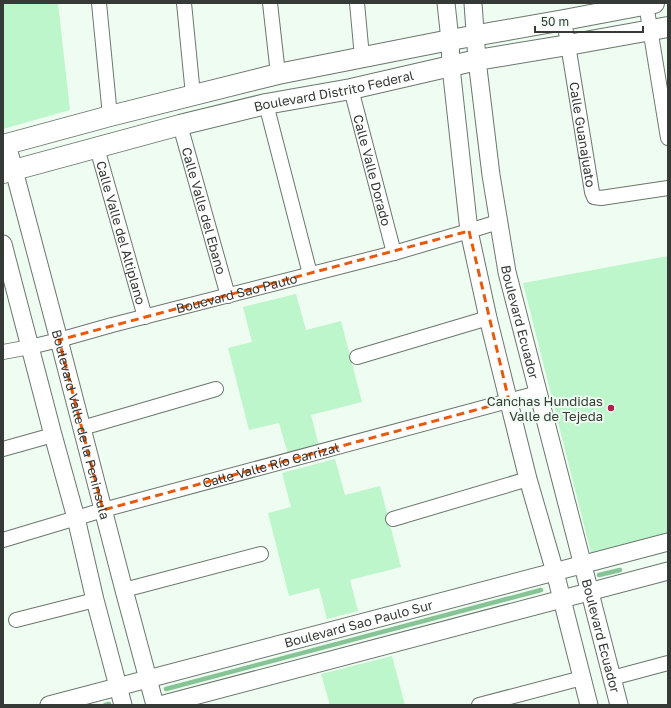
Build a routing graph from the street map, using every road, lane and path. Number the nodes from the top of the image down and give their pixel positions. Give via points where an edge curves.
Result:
1 (99, 3) edge
2 (184, 3) edge
3 (270, 3) edge
4 (357, 3) edge
5 (446, 3) edge
6 (473, 3) edge
7 (648, 3) edge
8 (564, 20) junction
9 (659, 29) edge
10 (476, 36) junction
11 (450, 40) junction
12 (568, 45) junction
13 (362, 57) junction
14 (478, 60) junction
15 (451, 67) junction
16 (278, 74) junction
17 (351, 89) junction
18 (193, 95) junction
19 (266, 104) junction
20 (110, 116) junction
21 (180, 125) junction
22 (668, 138) edge
23 (5, 145) edge
24 (97, 148) junction
25 (8, 172) edge
26 (668, 188) edge
27 (498, 222) junction
28 (469, 231) junction
29 (3, 244) edge
30 (394, 253) junction
31 (310, 274) junction
32 (228, 296) junction
33 (145, 318) junction
34 (488, 318) junction
35 (59, 340) junction
36 (30, 347) junction
37 (3, 352) edge
38 (357, 356) dead end
39 (216, 389) dead end
40 (538, 393) junction
41 (509, 401) junction
42 (82, 428) junction
43 (53, 435) junction
44 (3, 450) edge
45 (528, 479) junction
46 (103, 510) junction
47 (76, 518) junction
48 (393, 518) dead end
49 (3, 540) edge
50 (668, 542) edge
51 (261, 554) dead end
52 (582, 565) junction
53 (668, 571) edge
54 (555, 572) junction
55 (124, 590) junction
56 (589, 591) junction
57 (561, 599) junction
58 (96, 600) junction
59 (16, 620) dead end
60 (668, 663) edge
61 (582, 678) junction
62 (612, 678) junction
63 (148, 679) junction
64 (118, 687) junction
65 (49, 705) edge
66 (123, 705) edge
67 (155, 705) edge
68 (160, 705) edge
69 (478, 705) edge
70 (589, 705) edge
71 (619, 705) edge

1 - 20 street
2 - 18 street
3 - 16 street
4 - 13 street
5 - 11 street
6 - 10 street, Boulevard Ecuador
7 - 8 main road, Boulevard Distrito Federal
7 - 9 street
8 - 10 main road, Boulevard Distrito Federal
8 - 12 street, Calle Guanajuato
9 - 12 main road, Boulevard Distrito Federal
9 - 22 street
10 - 11 main road, Boulevard Distrito Federal
10 - 14 street, Boulevard Ecuador
11 - 13 main road, Boulevard Distrito Federal
11 - 15 street
12 - 14 main road, Boulevard Distrito Federal
12 - 26 street, Calle Guanajuato via 594,197
13 - 16 main road, Boulevard Distrito Federal
14 - 15 main road, Boulevard Distrito Federal
14 - 27 street, Boulevard Ecuador
15 - 17 main road, Boulevard Distrito Federal
15 - 28 street
16 - 18 main road, Boulevard Distrito Federal
17 - 19 main road, Boulevard Distrito Federal
17 - 30 street, Calle Valle Dorado
18 - 20 main road, Boulevard Distrito Federal
19 - 21 main road, Boulevard Distrito Federal
19 - 31 street
20 - 23 main road, Boulevard Distrito Federal
21 - 24 main road, Boulevard Distrito Federal
21 - 32 street, Calle Valle del Ebano
23 - 25 street, Boulevard Valle de la Peninsula
24 - 25 main road, Boulevard Distrito Federal
24 - 33 street, Calle Valle del Altiplano
25 - 35 street, Boulevard Valle de la Peninsula
27 - 28 street, Bouevard Sao Paulo
27 - 40 street, Boulevard Ecuador via 507,272
28 - 30 street, Bouevard Sao Paulo
28 - 34 street
29 - 36 street
30 - 31 street, Bouevard Sao Paulo
31 - 32 street, Bouevard Sao Paulo
32 - 33 street, Bouevard Sao Paulo
33 - 35 street, Bouevard Sao Paulo
34 - 38 street
34 - 41 street
35 - 36 street, Bouevard Sao Paulo
35 - 42 street, Boulevard Valle de la Peninsula
36 - 37 street, Bouevard Sao Paulo
36 - 43 street
39 - 42 street
40 - 41 street, Calle Valle Río Carrizal
40 - 52 street, Boulevard Ecuador
41 - 45 street
41 - 46 street, Calle Valle Río Carrizal
42 - 46 street, Boulevard Valle de la Peninsula
43 - 44 street
43 - 47 street
45 - 48 street
45 - 54 street
46 - 47 street, Calle Valle Río Carrizal
46 - 55 street, Boulevard Valle de la Peninsula
47 - 49 street, Calle Valle Río Carrizal
47 - 58 street
50 - 52 street, Boulevard Sao Paulo Sur
51 - 55 street
52 - 54 street, Boulevard Sao Paulo Sur
52 - 56 street, Boulevard Ecuador
53 - 56 street, Boulevard Sao Paulo Sur
54 - 57 street
54 - 63 street, Boulevard Sao Paulo Sur
55 - 63 street, Boulevard Valle de la Peninsula
56 - 57 street, Boulevard Sao Paulo Sur
56 - 62 street, Boulevard Ecuador
57 - 61 street
57 - 68 street, Boulevard Sao Paulo Sur
58 - 59 street
58 - 64 street
60 - 62 street
61 - 69 street
61 - 70 street
62 - 71 street, Boulevard Ecuador
63 - 64 street, Boulevard Sao Paulo Sur
63 - 67 street, Boulevard Valle de la Peninsula
64 - 65 street, Boulevard Sao Paulo Sur
64 - 66 street

